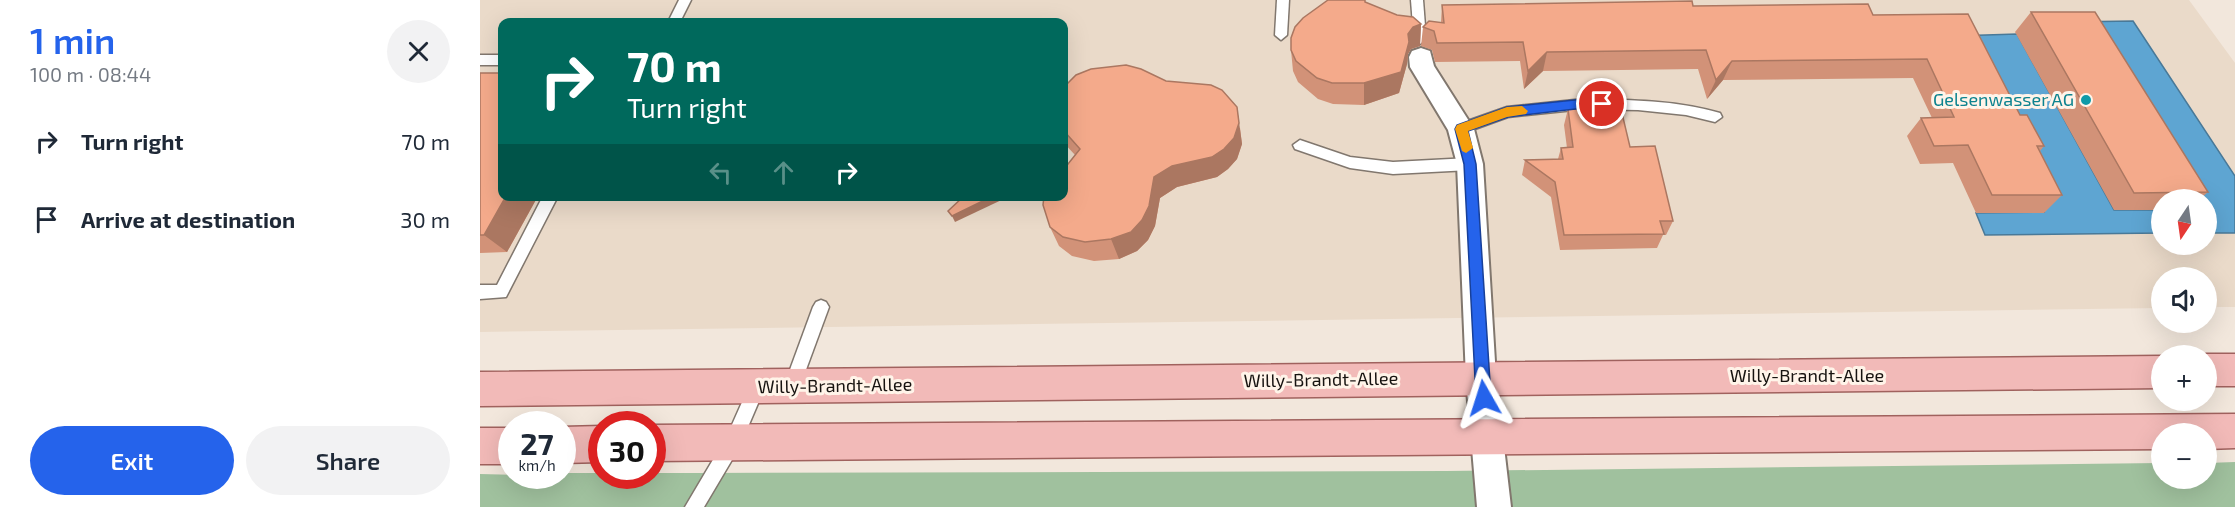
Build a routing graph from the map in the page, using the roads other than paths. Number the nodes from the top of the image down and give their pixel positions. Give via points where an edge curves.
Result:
1 (685, 0) edge
2 (1283, 0) edge
3 (1417, 0) edge
4 (676, 18) edge
5 (1281, 35) dead end
6 (1420, 49) joint
7 (480, 60) edge
8 (498, 60) edge
9 (1715, 117) dead end
10 (1461, 129) junction
11 (1300, 145) dead end
12 (1470, 164) junction
13 (548, 201) edge
14 (480, 292) edge
15 (822, 307) dead end
16 (2217, 370) edge
17 (2235, 370) edge
18 (2151, 372) edge
19 (1481, 378) junction
20 (792, 386) junction
21 (757, 387) junction
22 (480, 389) edge
23 (2235, 431) edge
24 (1488, 437) junction
25 (733, 442) junction
26 (666, 443) edge
27 (480, 446) edge
28 (498, 446) edge
29 (694, 507) edge
30 (1494, 507) edge

1 - 4 lane
2 - 5 lane
3 - 6 lane
6 - 10 street via 1422,67
7 - 8 lane
9 - 10 lane via 1650,106 1584,104 1507,112
10 - 12 street
11 - 12 lane via 1350,162 1393,168
12 - 19 street
13 - 14 lane via 501,292
15 - 20 lane
16 - 17 main road
18 - 19 main road, Willy-Brandt-Allee
19 - 20 main road, Willy-Brandt-Allee
19 - 24 street
20 - 21 main road, Willy-Brandt-Allee
21 - 22 main road, Willy-Brandt-Allee
21 - 25 lane
23 - 24 main road
24 - 25 main road
24 - 30 street
25 - 26 main road
25 - 29 lane
27 - 28 main road

